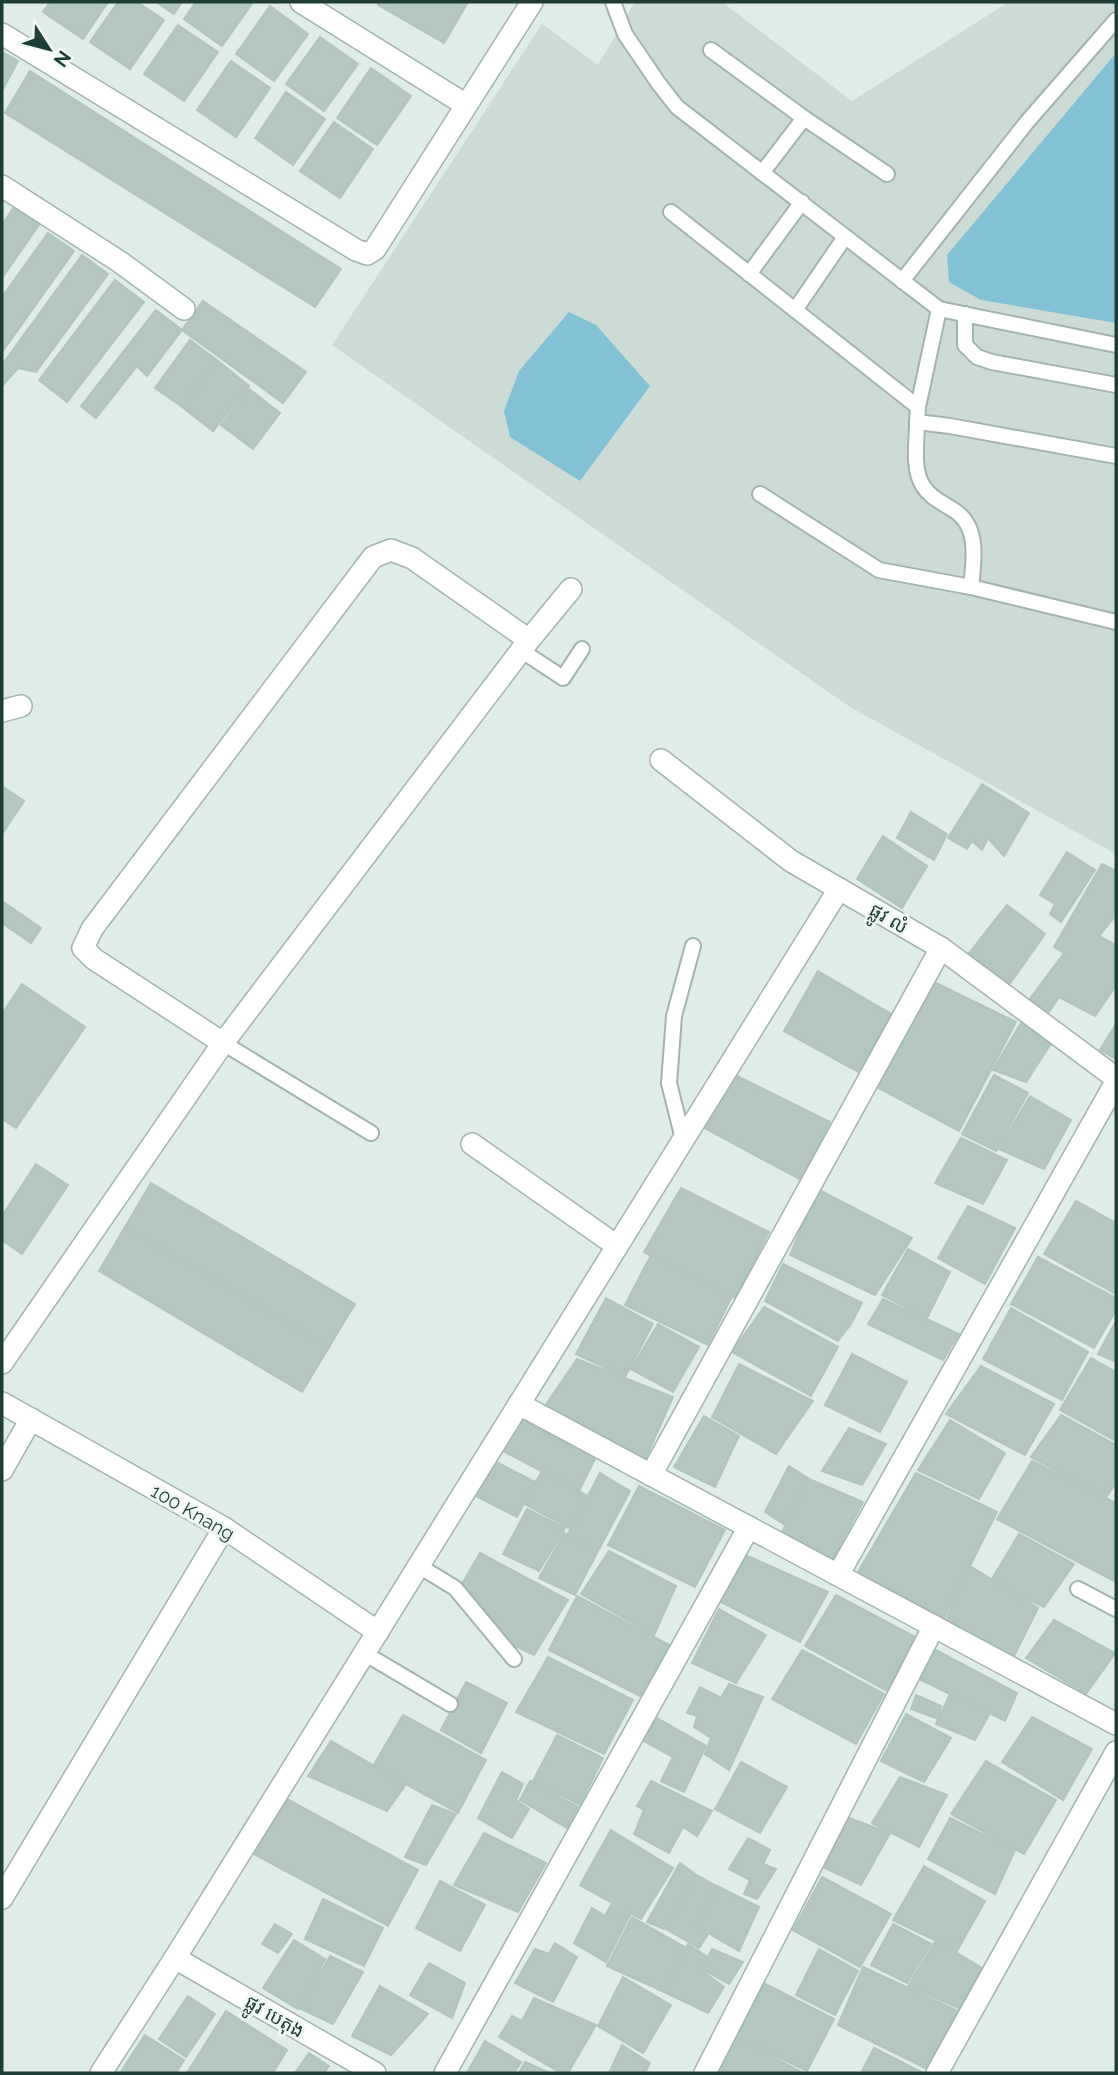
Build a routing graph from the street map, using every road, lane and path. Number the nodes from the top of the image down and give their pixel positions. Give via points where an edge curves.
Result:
1 (302, 2) edge
2 (532, 2) edge
3 (613, 2) edge
4 (1116, 20) edge
5 (2, 34) edge
6 (711, 50) dead end
7 (466, 106) junction
8 (804, 118) junction
9 (762, 173) junction
10 (887, 174) dead end
11 (2, 186) edge
12 (802, 202) junction
13 (671, 212) dead end
14 (845, 237) junction
15 (749, 274) junction
16 (902, 281) junction
17 (184, 309) dead end
18 (939, 309) junction
19 (795, 310) junction
20 (965, 314) junction
21 (1116, 345) edge
22 (1116, 385) edge
23 (918, 407) junction
24 (917, 422) junction
25 (1116, 456) edge
26 (760, 494) dead end
27 (971, 587) junction
28 (571, 589) dead end
29 (1116, 622) edge
30 (525, 645) junction
31 (582, 649) dead end
32 (661, 760) dead end
33 (839, 889) junction
34 (693, 946) dead end
35 (941, 948) junction
36 (223, 1044) junction
37 (1116, 1080) edge
38 (371, 1133) dead end
39 (683, 1139) junction
40 (472, 1144) dead end
41 (617, 1246) junction
42 (2, 1363) edge
43 (2, 1403) edge
44 (519, 1404) junction
45 (31, 1419) junction
46 (2, 1470) edge
47 (652, 1475) junction
48 (749, 1527) junction
49 (224, 1528) junction
50 (419, 1566) junction
51 (838, 1575) junction
52 (1078, 1589) dead end
53 (1116, 1609) edge
54 (934, 1626) junction
55 (377, 1632) junction
56 (364, 1653) junction
57 (514, 1659) dead end
58 (450, 1704) dead end
59 (1116, 1724) edge
60 (1116, 1752) edge
61 (2, 1898) edge
62 (175, 1958) junction
63 (100, 2073) edge
64 (375, 2073) edge
65 (445, 2073) edge
66 (705, 2073) edge
67 (937, 2073) edge

1 - 7 street
2 - 7 street
3 - 9 lane via 625,34 677,107
4 - 16 lane via 1027,122
5 - 7 street via 367,254 375,249
6 - 8 lane
8 - 9 lane
8 - 10 lane
9 - 12 lane
11 - 17 street
12 - 14 lane
12 - 15 lane
13 - 15 lane
14 - 16 lane
14 - 19 lane
15 - 19 lane
16 - 18 lane
18 - 20 lane
18 - 23 lane
19 - 23 lane
20 - 21 lane
20 - 22 lane via 965,345 976,357
23 - 24 lane
24 - 25 lane
24 - 27 lane via 922,485 970,526 974,556
26 - 27 lane via 879,570
27 - 29 lane
28 - 30 street
30 - 31 lane via 563,678
30 - 36 street
30 - 36 street via 412,558 391,550 373,557 289,666 92,929 83,948
32 - 33 street, ផ្លូវ លំ via 791,861
33 - 35 street, ផ្លូវ លំ
33 - 39 street
34 - 39 lane via 674,1016 669,1083
35 - 37 street, ផ្លូវ លំ
35 - 47 street
36 - 38 lane
36 - 42 street
37 - 51 street
39 - 41 street
40 - 41 street
41 - 44 street
43 - 45 street, 100 Knang
44 - 47 street
44 - 50 street
45 - 46 street
45 - 49 street, 100 Knang
47 - 48 street
48 - 51 street
48 - 65 street
49 - 55 street, 100 Knang
49 - 61 street
50 - 55 street
50 - 57 lane via 455,1588
51 - 54 street
52 - 53 lane
54 - 59 street
54 - 66 street
55 - 56 street
56 - 58 lane
56 - 62 street
60 - 67 street
62 - 63 street
62 - 64 street, ផ្លូវ បេតុង

